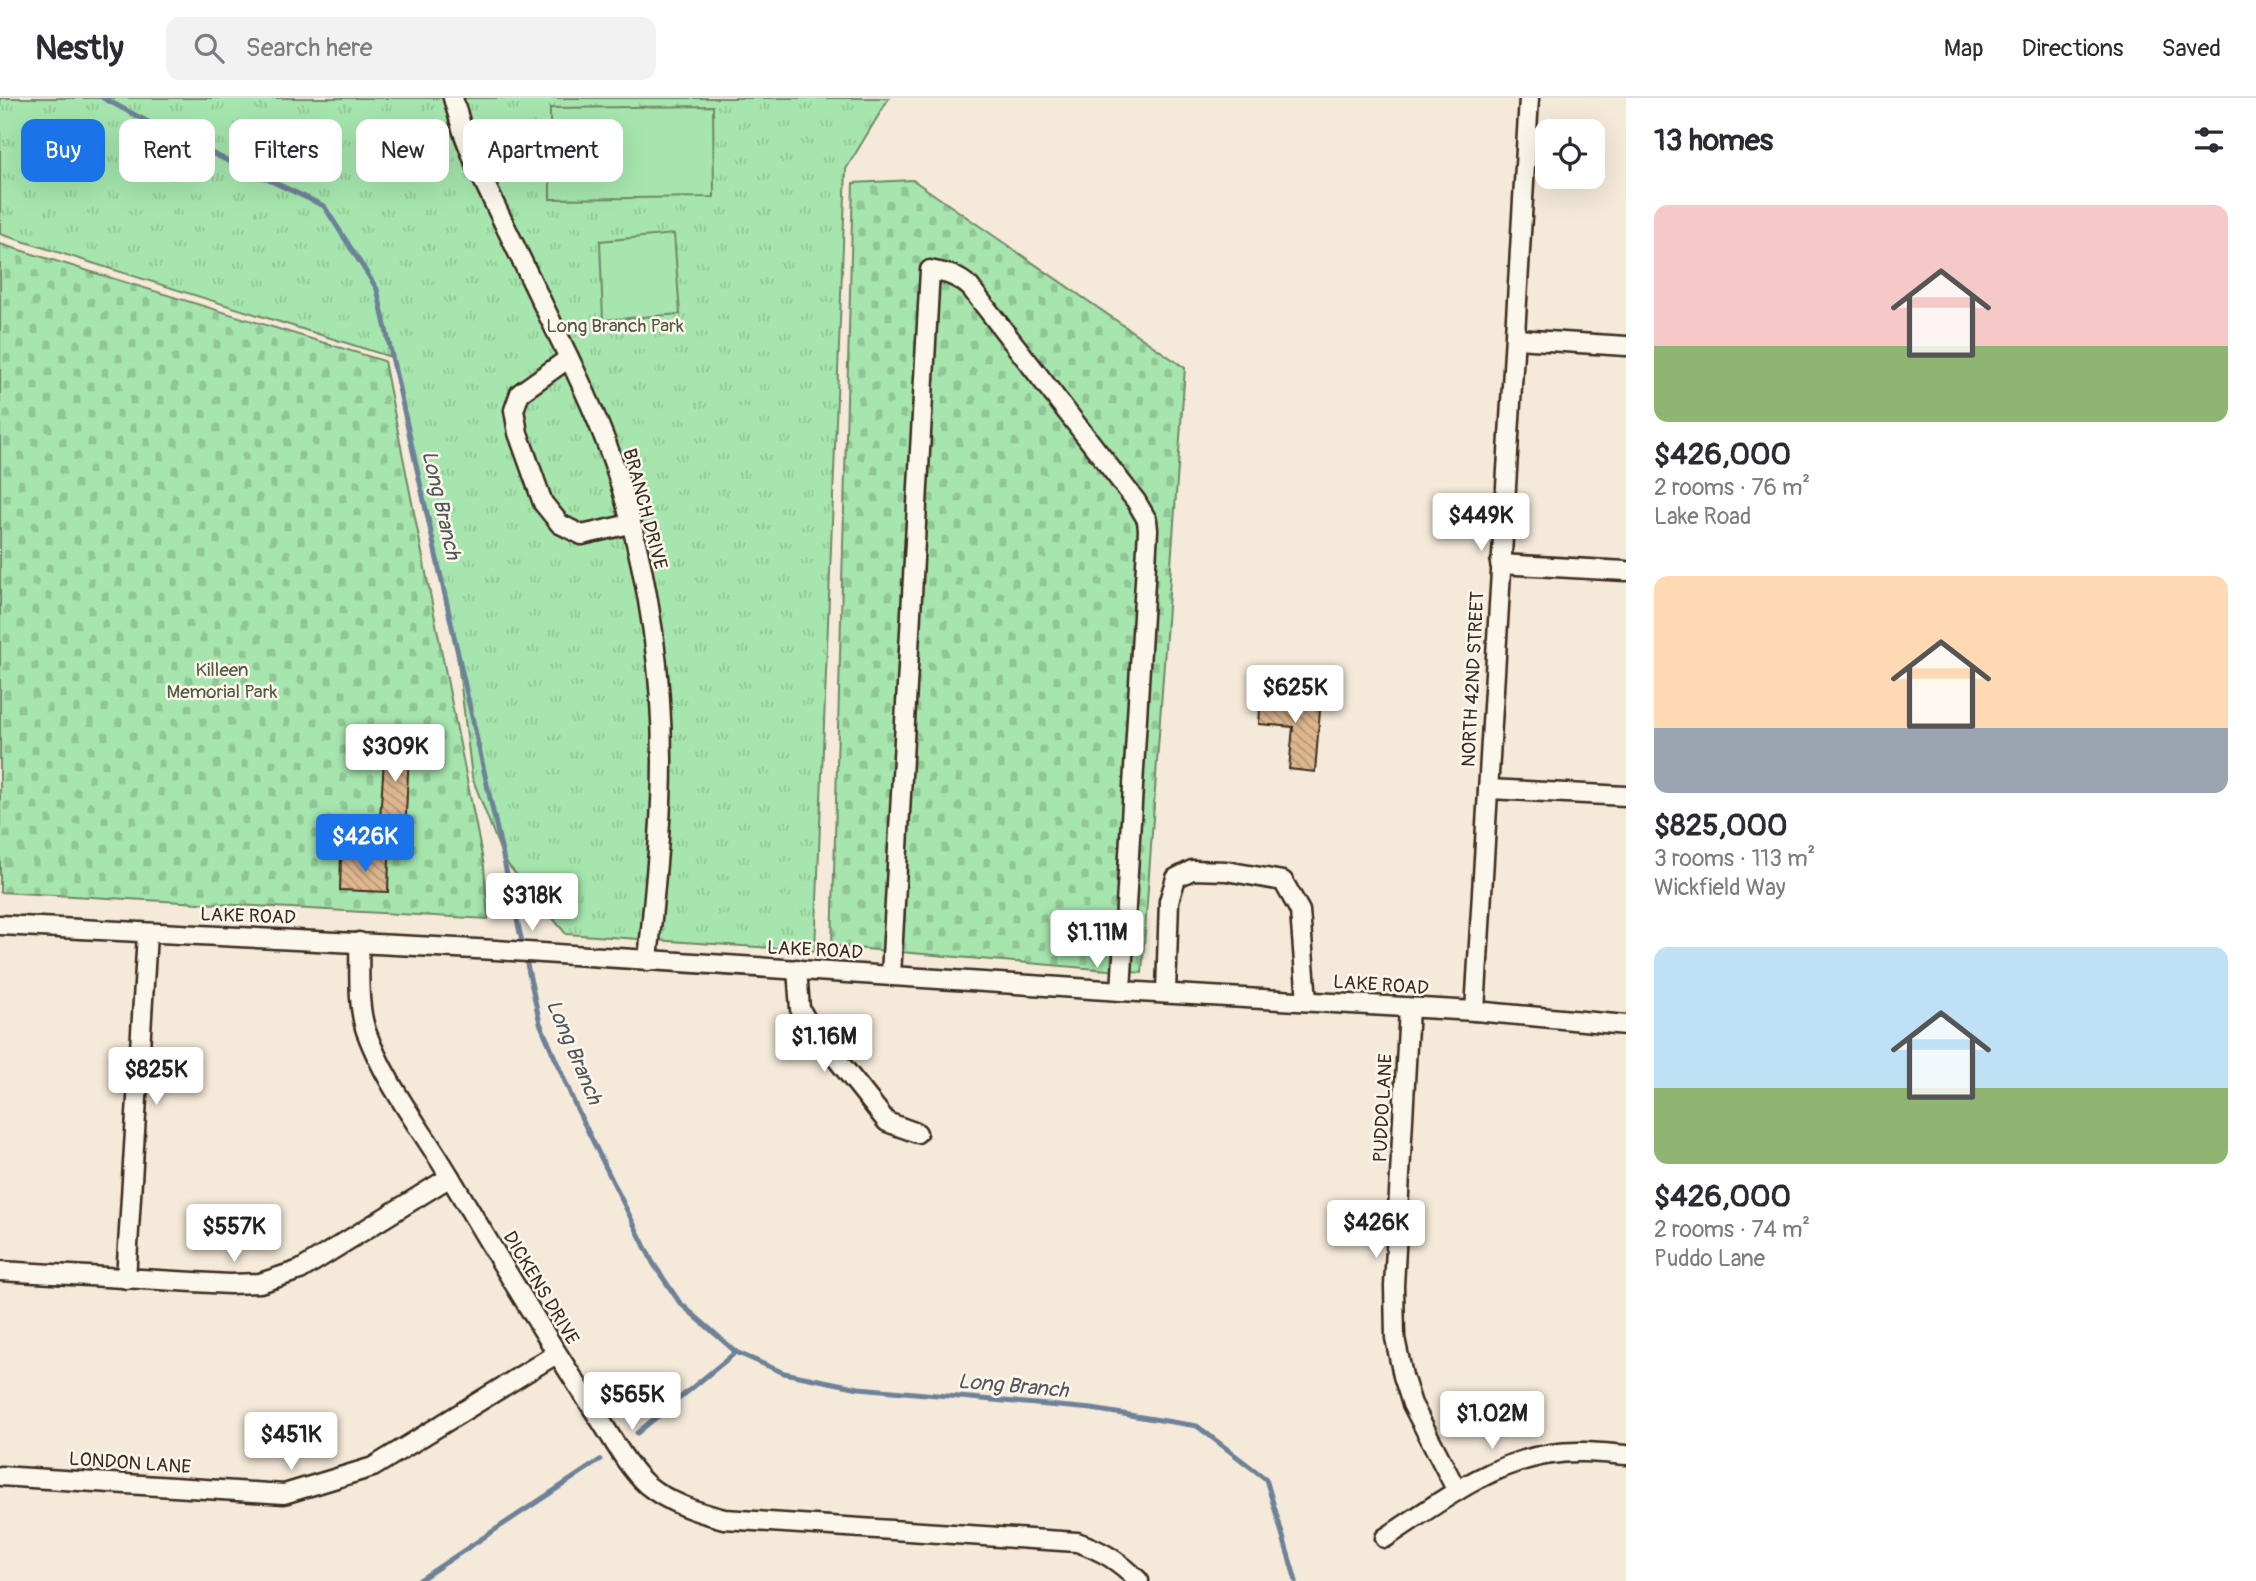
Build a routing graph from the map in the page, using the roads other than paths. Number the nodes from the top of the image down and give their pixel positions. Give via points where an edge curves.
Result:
1 (453, 98) edge
2 (1529, 98) edge
3 (1516, 339) junction
4 (1626, 346) edge
5 (569, 358) junction
6 (630, 524) junction
7 (1500, 564) junction
8 (1626, 571) edge
9 (1488, 789) junction
10 (1626, 796) edge
11 (0, 925) edge
12 (148, 934) junction
13 (359, 942) junction
14 (648, 961) junction
15 (797, 970) junction
16 (891, 975) junction
17 (1121, 991) junction
18 (1166, 992) junction
19 (1307, 1001) junction
20 (1409, 1008) junction
21 (1475, 1011) junction
22 (1626, 1025) edge
23 (917, 1133) dead end
24 (450, 1177) junction
25 (0, 1271) edge
26 (127, 1279) junction
27 (556, 1354) junction
28 (1626, 1455) edge
29 (0, 1476) edge
30 (1457, 1491) junction
31 (1385, 1538) dead end
32 (1139, 1581) edge

1 - 5 street, BRANCH DRIVE via 475,163
2 - 3 street, NORTH 42ND STREET
3 - 4 street
3 - 7 street, NORTH 42ND STREET
5 - 6 street, BRANCH DRIVE via 603,435
5 - 6 street via 520,393 513,410 542,503 560,524 582,535
6 - 14 street, BRANCH DRIVE via 651,618 661,715 661,806
7 - 8 street
7 - 9 street, NORTH 42ND STREET
9 - 10 street
9 - 21 street, NORTH 42ND STREET
11 - 12 street, LAKE ROAD
12 - 13 street, LAKE ROAD
12 - 26 street
13 - 14 street, LAKE ROAD
13 - 24 street, DICKENS DRIVE via 365,1027 379,1064
14 - 15 street, LAKE ROAD
15 - 16 street, LAKE ROAD
15 - 23 street via 800,1009 808,1023 887,1122
16 - 17 street, LAKE ROAD
16 - 17 street via 930,270 960,278 970,287 1147,520
17 - 18 street, LAKE ROAD
18 - 19 street, LAKE ROAD
18 - 19 street via 1169,901 1176,878 1192,870 1226,871 1283,881 1291,892 1300,911
19 - 20 street, LAKE ROAD
20 - 21 street, LAKE ROAD
20 - 30 street, PUDDO LANE via 1395,1338 1412,1404
21 - 22 street, LAKE ROAD
24 - 26 street via 300,1270 260,1283
24 - 27 street, DICKENS DRIVE
25 - 26 street
27 - 29 street, LONDON LANE via 373,1467 284,1494
27 - 32 street, DICKENS DRIVE via 646,1484 694,1511 724,1520 1077,1542 1099,1549
28 - 30 street via 1574,1452 1529,1458
30 - 31 street

